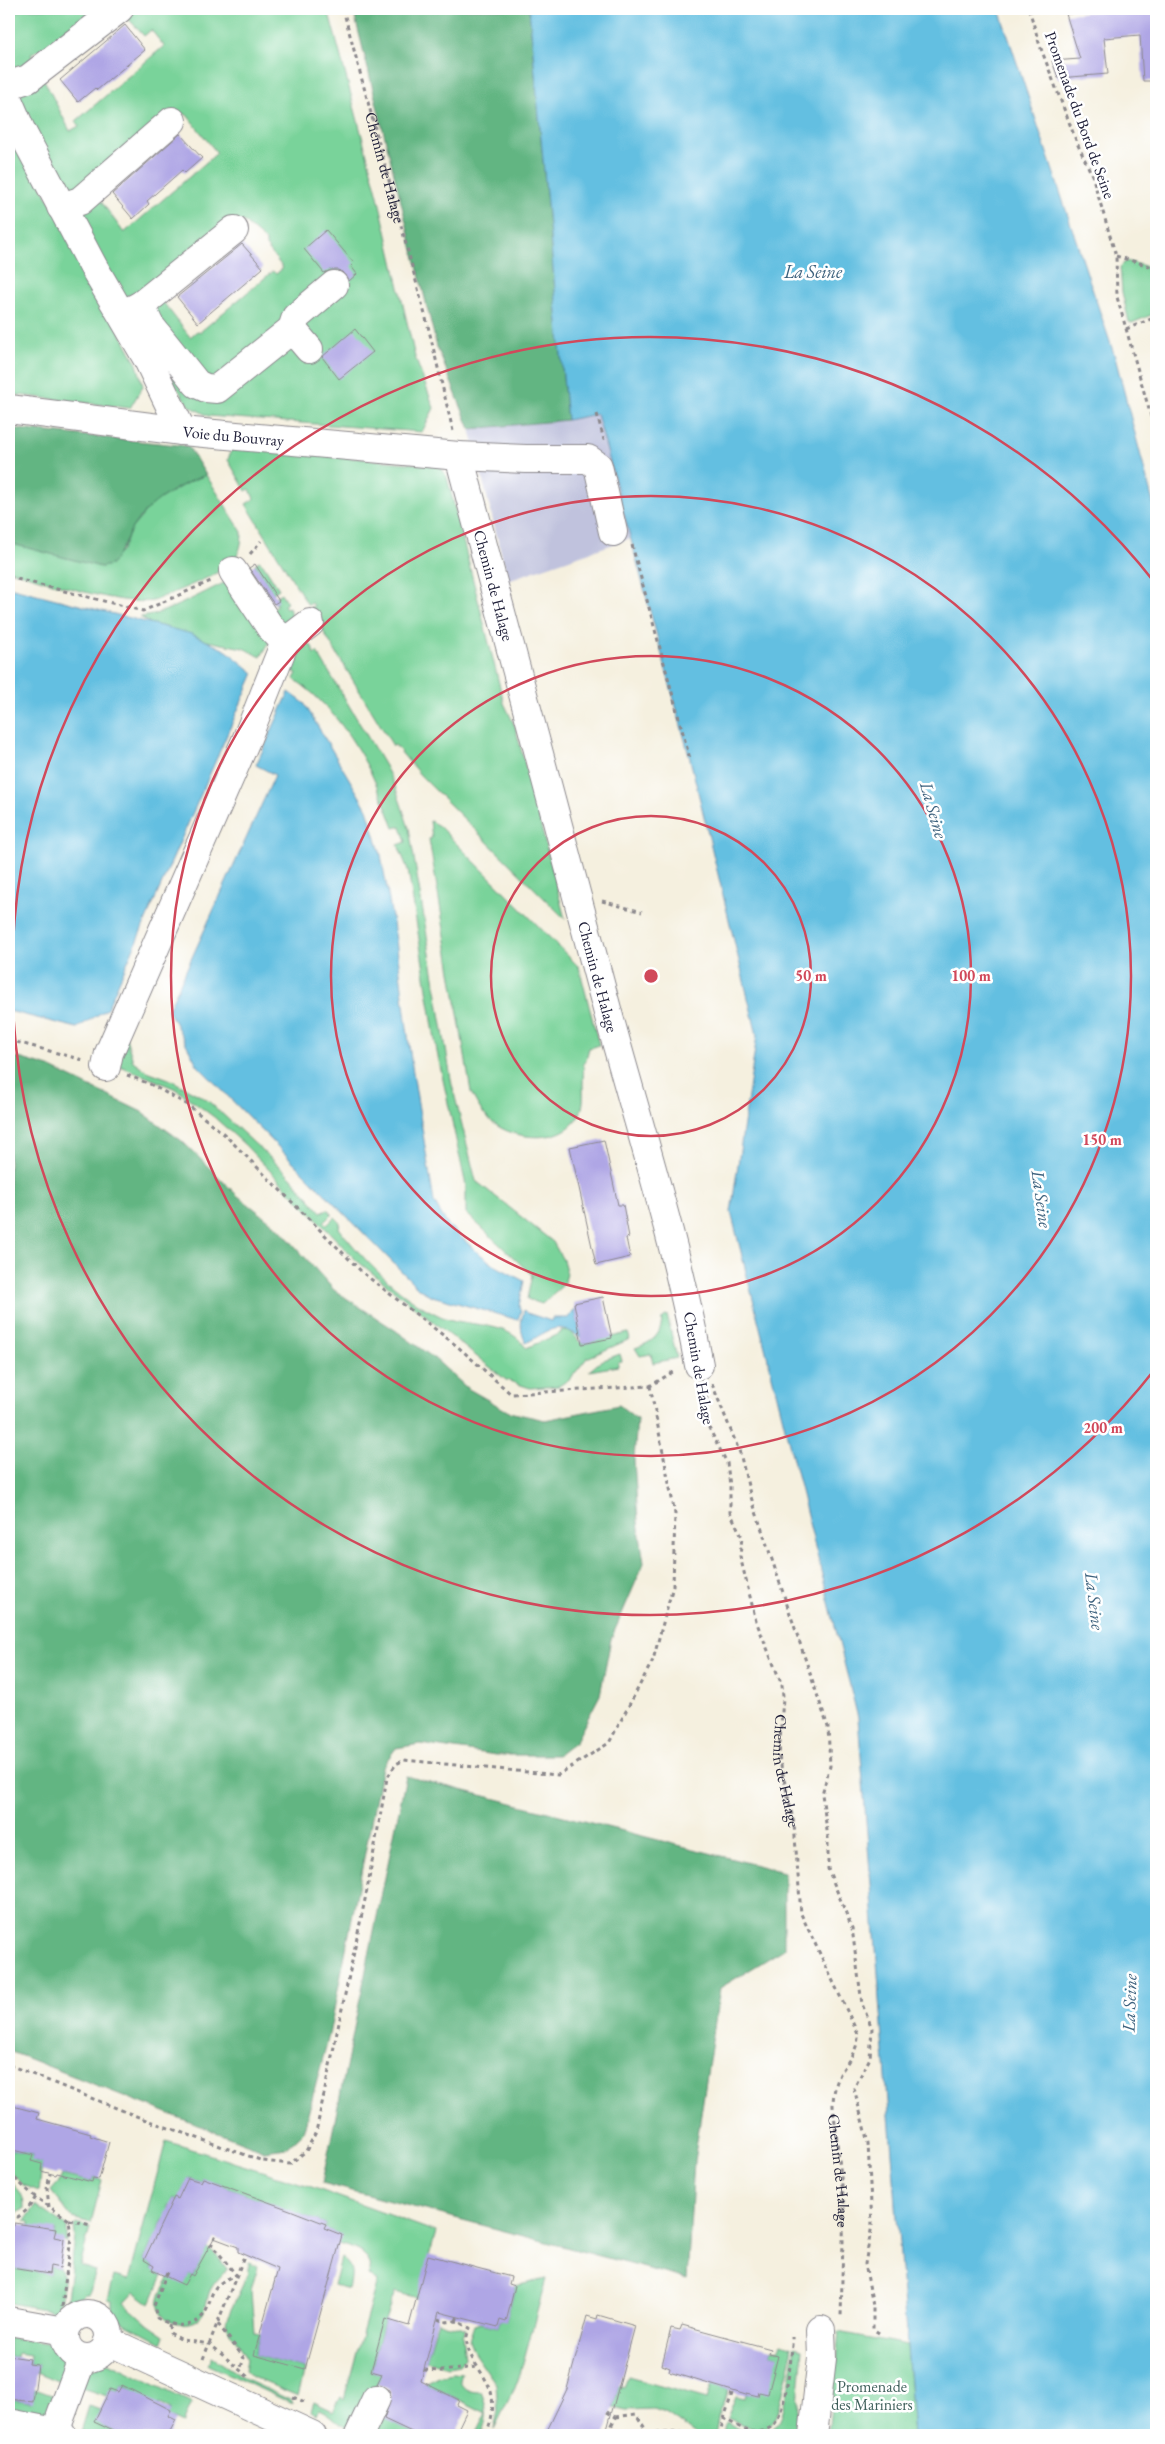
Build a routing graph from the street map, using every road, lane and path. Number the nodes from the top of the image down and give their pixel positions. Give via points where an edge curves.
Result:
1 (120, 9) edge
2 (343, 9) edge
3 (1028, 9) edge
4 (9, 85) edge
5 (9, 102) edge
6 (172, 121) dead end
7 (61, 207) junction
8 (234, 230) dead end
9 (1116, 256) junction
10 (1156, 268) edge
11 (334, 285) dead end
12 (131, 310) junction
13 (1156, 317) edge
14 (1126, 329) junction
15 (9, 409) edge
16 (597, 414) dead end
17 (182, 431) junction
18 (1156, 434) edge
19 (605, 442) dead end
20 (460, 456) junction
21 (622, 535) joint
22 (261, 541) dead end
23 (233, 571) junction
24 (9, 577) edge
25 (310, 623) dead end
26 (285, 642) junction
27 (690, 759) dead end
28 (577, 894) junction
29 (642, 912) dead end
30 (9, 1040) edge
31 (106, 1067) junction
32 (689, 1366) junction
33 (650, 1386) junction
34 (9, 2065) edge
35 (9, 2173) edge
36 (50, 2174) dead end
37 (36, 2198) junction
38 (49, 2207) junction
39 (22, 2214) junction
40 (9, 2215) edge
41 (21, 2220) dead end
42 (69, 2220) junction
43 (91, 2225) dead end
44 (216, 2234) dead end
45 (244, 2257) dead end
46 (167, 2272) dead end
47 (236, 2275) junction
48 (64, 2298) dead end
49 (458, 2316) dead end
50 (438, 2320) dead end
51 (9, 2321) edge
52 (456, 2321) junction
53 (218, 2324) junction
54 (169, 2325) junction
55 (832, 2326) joint
56 (65, 2331) junction
57 (879, 2333) dead end
58 (792, 2337) dead end
59 (108, 2341) junction
60 (210, 2344) junction
61 (205, 2355) dead end
62 (82, 2359) junction
63 (477, 2367) junction
64 (240, 2370) junction
65 (424, 2370) dead end
66 (249, 2378) dead end
67 (733, 2390) dead end
68 (292, 2397) dead end
69 (376, 2400) dead end
70 (305, 2402) dead end
71 (607, 2412) dead end
72 (616, 2416) junction
73 (723, 2418) junction
74 (9, 2424) edge
75 (59, 2433) edge
76 (648, 2434) edge
77 (312, 2435) edge
78 (359, 2435) edge
79 (485, 2435) edge
80 (617, 2435) edge
81 (624, 2435) edge
82 (686, 2435) edge
83 (719, 2435) edge
84 (812, 2435) edge

1 - 4 street via 28,79
2 - 20 path, Chemin de Halage
3 - 9 path, Promenade du Bord de Seine via 1092,176
5 - 7 street
6 - 7 street via 80,201
7 - 12 street via 92,266
8 - 12 street
9 - 10 path
9 - 14 path, Promenade du Bord de Seine via 1117,297
11 - 12 street via 296,317 300,339 217,389 196,384 149,324
12 - 17 street via 148,360
13 - 14 path
14 - 18 path, Promenade du Bord de Seine
15 - 17 street, Voie du Bouvray
16 - 19 path
17 - 20 street, Voie du Bouvray
20 - 21 street, Voie du Bouvray via 588,459 598,466
20 - 28 street, Chemin de Halage
21 - 27 path
22 - 23 path
23 - 24 path via 143,610
23 - 26 street via 270,627
25 - 26 street
26 - 31 street via 247,738 109,1053
28 - 29 path
28 - 32 street, Chemin de Halage via 685,1290
30 - 31 path
31 - 33 path via 150,1084 188,1105 224,1134 363,1272 457,1346 511,1394
32 - 33 path
32 - 55 path, Chemin de Halage via 707,1400 706,1422 727,1463 730,1512 742,1537 740,1556 759,1628 782,1685 779,1757 794,1824 801,1914 858,2034 857,2046 833,2094 844,2203
32 - 57 path via 715,1390 740,1453 750,1494 828,1727 830,1766 822,1794 828,1869 852,1928 862,2004 872,2028 870,2058 854,2088 868,2143 872,2225 864,2264 873,2306 873,2329
33 - 34 path via 675,1514 674,1586 653,1660 609,1742 558,1775 404,1760 396,1764 387,1778 316,2132 306,2151 290,2164 263,2161 146,2120
35 - 37 path
36 - 38 path via 47,2189
37 - 38 path
37 - 39 path
38 - 42 path
39 - 40 path via 18,2217
39 - 41 path
42 - 43 path
42 - 48 path via 71,2237
44 - 47 path via 211,2246
45 - 47 path
46 - 54 path via 154,2306 157,2318
47 - 53 path
47 - 54 path via 216,2288 204,2315 195,2323
49 - 52 path
50 - 52 path
51 - 56 street
52 - 63 path via 470,2328 466,2334 468,2350
53 - 60 path
53 - 64 path via 244,2358
54 - 60 path via 170,2334 182,2340
55 - 84 street via 822,2358
56 - 59 street via 67,2324 76,2316 94,2315 104,2322
56 - 62 street via 68,2349
58 - 73 path via 791,2367 775,2424 765,2431 754,2432
59 - 62 street via 98,2356
59 - 77 street
60 - 61 path
60 - 64 path
62 - 75 street
63 - 65 path
63 - 79 path via 492,2395 490,2427
64 - 66 path
67 - 73 path
68 - 70 path
69 - 78 street
71 - 72 path
72 - 76 path via 636,2414
72 - 80 path via 609,2431
73 - 83 path
74 - 75 street
76 - 81 path
76 - 82 path via 681,2432

